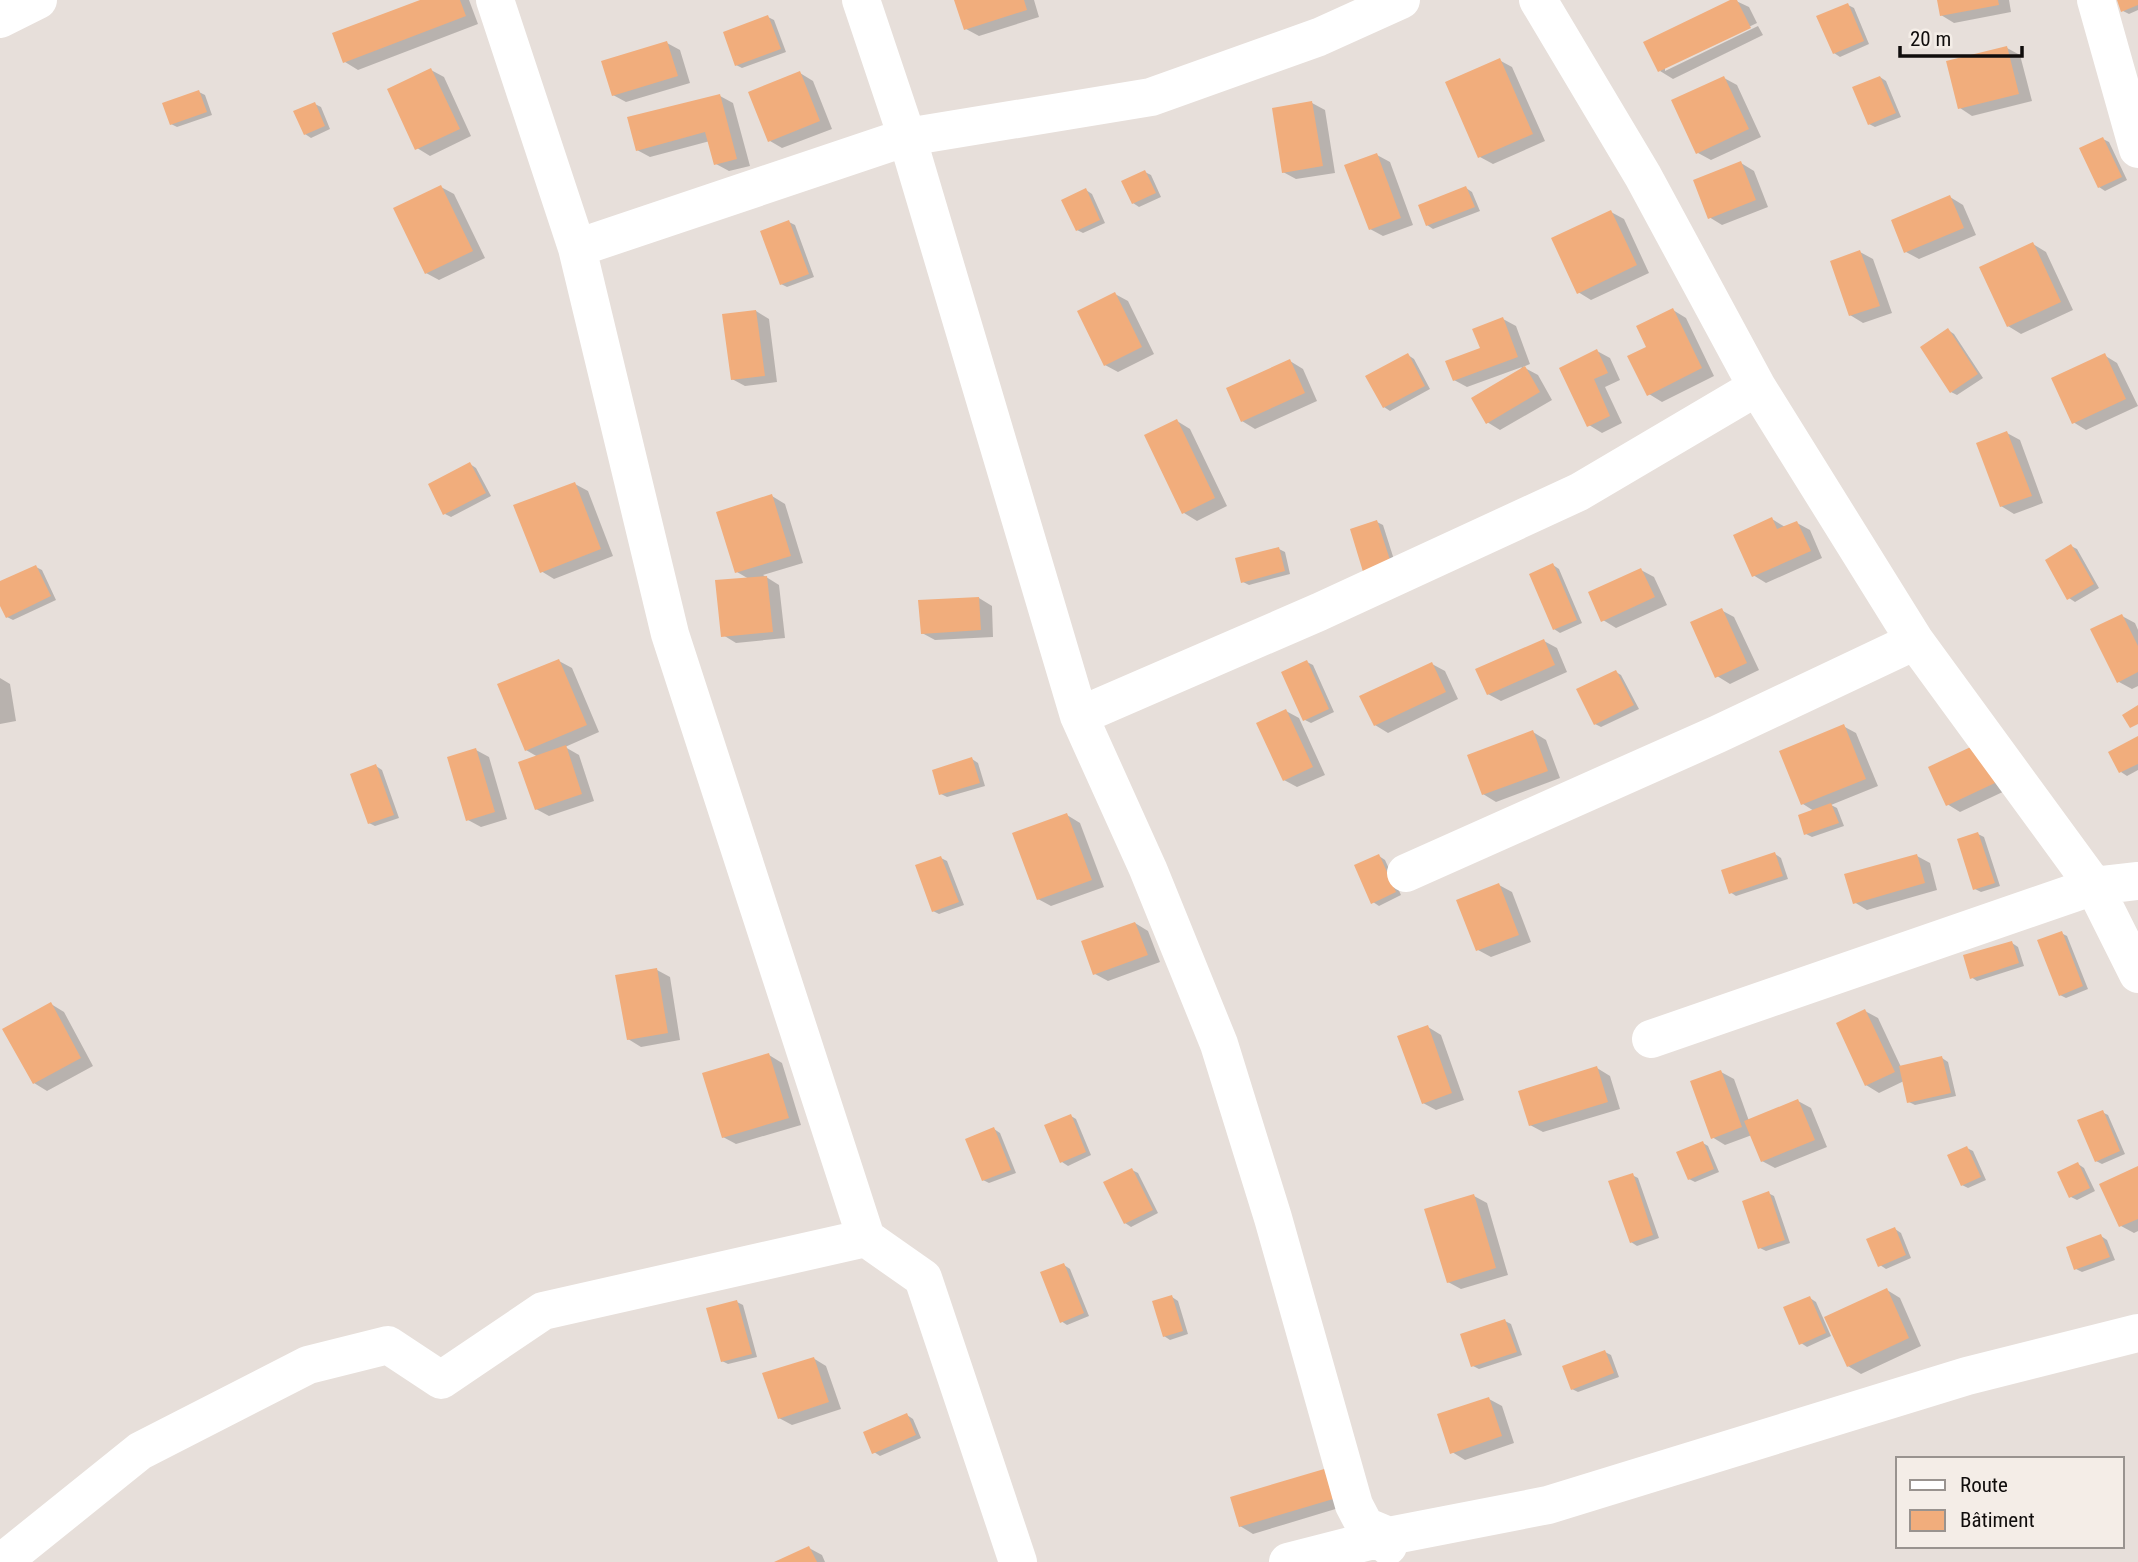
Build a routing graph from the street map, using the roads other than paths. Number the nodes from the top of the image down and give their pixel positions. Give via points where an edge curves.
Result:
1 (38, 0) edge
2 (495, 0) edge
3 (861, 0) edge
4 (1401, 0) edge
5 (1538, 0) edge
6 (2096, 0) edge
7 (0, 19) edge
8 (907, 137) junction
9 (2138, 149) edge
10 (577, 248) junction
11 (1757, 387) junction
12 (1915, 641) junction
13 (1079, 716) junction
14 (1406, 873) dead end
15 (2138, 881) edge
16 (2094, 886) junction
17 (2138, 974) edge
18 (1651, 1039) dead end
19 (866, 1238) junction
20 (2138, 1333) edge
21 (1387, 1549) edge
22 (2, 1562) edge
23 (1018, 1562) edge
24 (1288, 1562) edge

1 - 7 street
2 - 10 street
3 - 8 street
4 - 8 street via 1319,37 1151,97
5 - 11 street via 1643,176
6 - 9 street
8 - 10 street
8 - 13 street
10 - 19 street via 670,634
11 - 12 street
11 - 13 street via 1579,492
12 - 14 street
12 - 16 street
13 - 21 street via 1219,1044 1354,1505 1365,1526
15 - 16 street
16 - 17 street
16 - 18 street
19 - 22 street via 543,1311 441,1380 388,1345 308,1365 140,1451
19 - 23 street via 923,1278
20 - 21 street via 1967,1376
21 - 24 street

